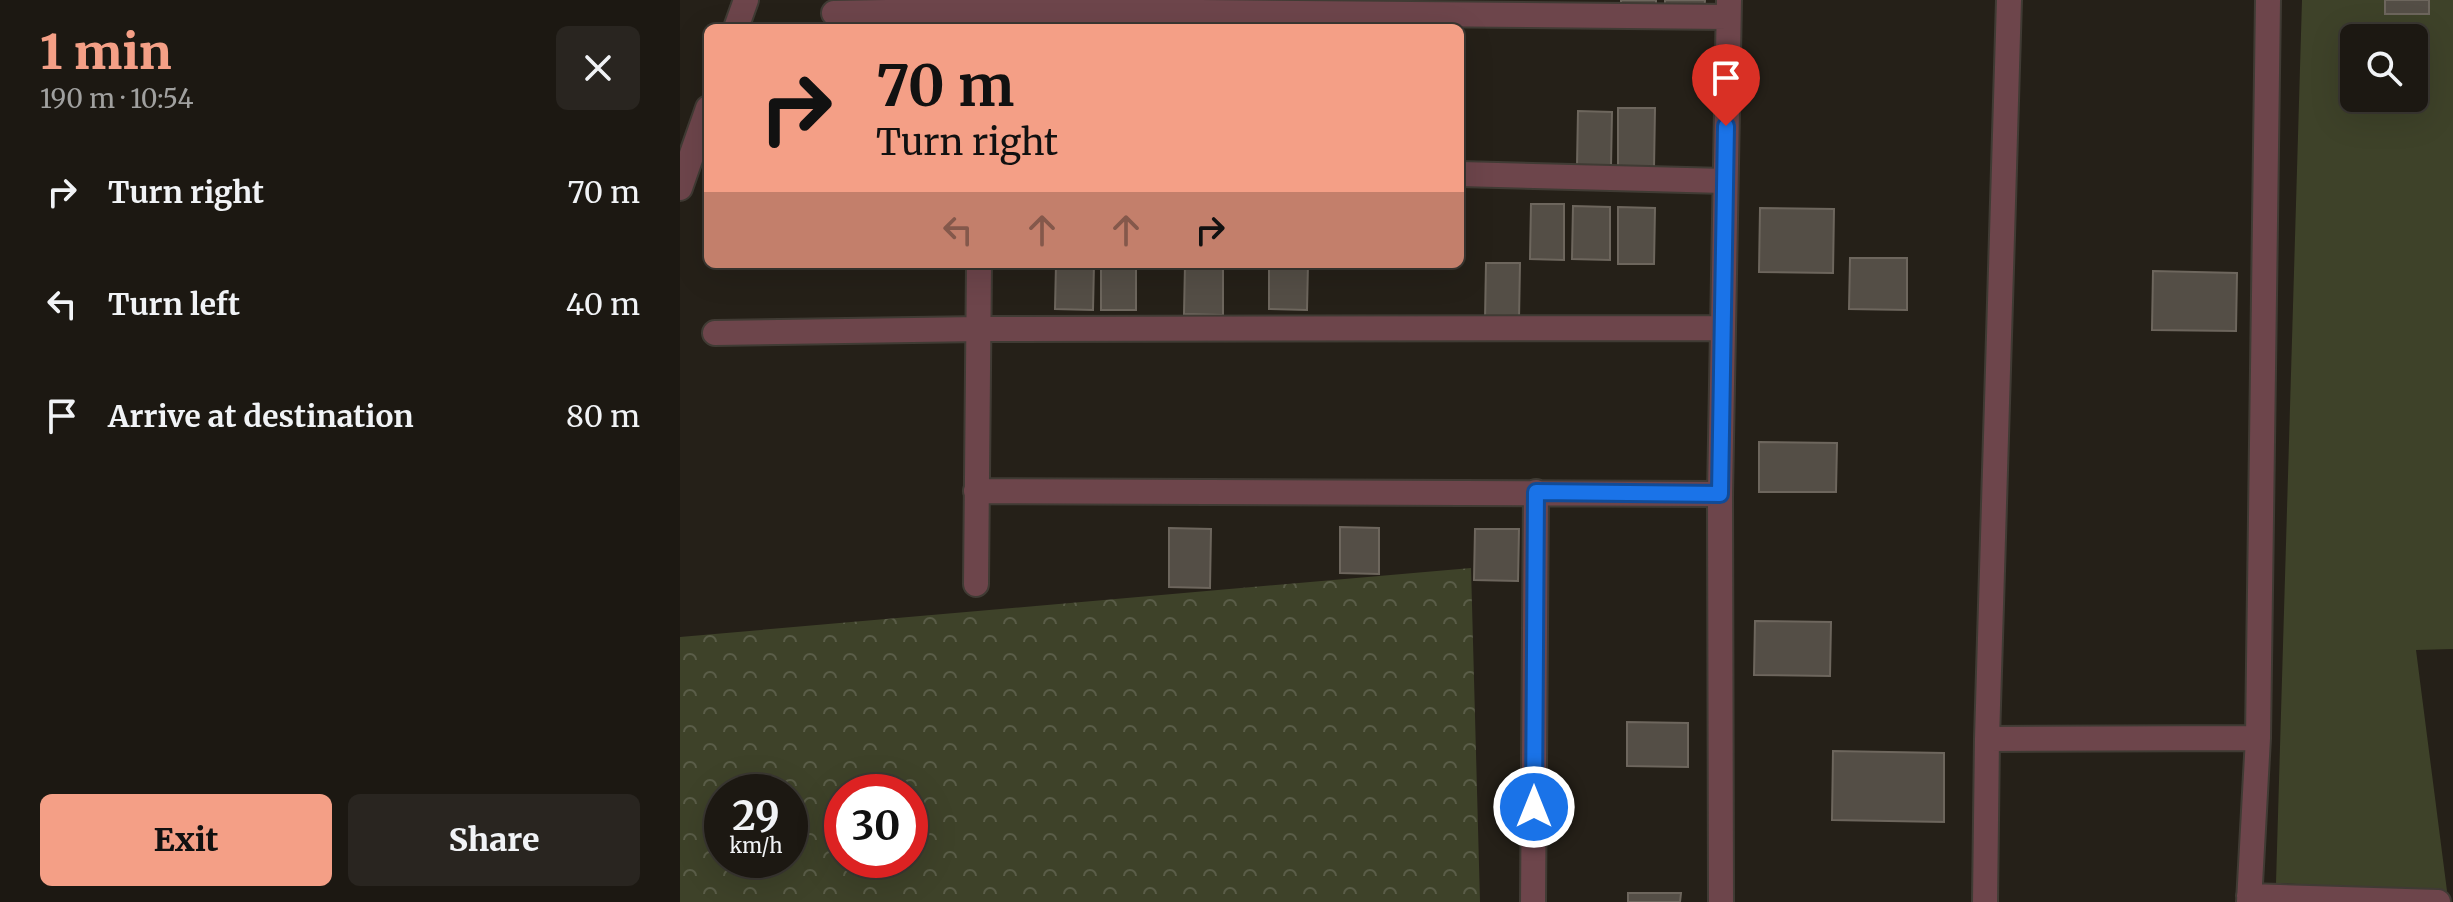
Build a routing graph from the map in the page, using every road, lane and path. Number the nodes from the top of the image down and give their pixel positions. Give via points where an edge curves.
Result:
1 (746, 0) edge
2 (2009, 0) edge
3 (2268, 0) edge
4 (1728, 8) edge
5 (834, 13) dead end
6 (988, 13) edge
7 (737, 24) edge
8 (704, 119) edge
9 (1464, 174) edge
10 (1725, 181) junction
11 (680, 188) edge
12 (979, 268) edge
13 (1722, 328) junction
14 (980, 329) junction
15 (715, 333) dead end
16 (976, 491) junction
17 (1536, 492) junction
18 (1720, 494) junction
19 (976, 584) dead end
20 (2258, 738) junction
21 (1987, 739) junction
22 (2249, 899) edge
23 (1533, 902) edge
24 (1721, 902) edge
25 (1985, 902) edge
26 (2438, 902) edge

1 - 7 street
2 - 21 street
3 - 20 street
4 - 6 street
4 - 10 street
5 - 6 street
8 - 11 street
9 - 10 street
10 - 13 street
12 - 14 street
13 - 14 street
13 - 18 street
14 - 15 street
14 - 16 street
16 - 17 street
16 - 19 street
17 - 18 street
17 - 23 street
18 - 24 street
20 - 21 street
20 - 22 street
21 - 25 street
22 - 26 street

